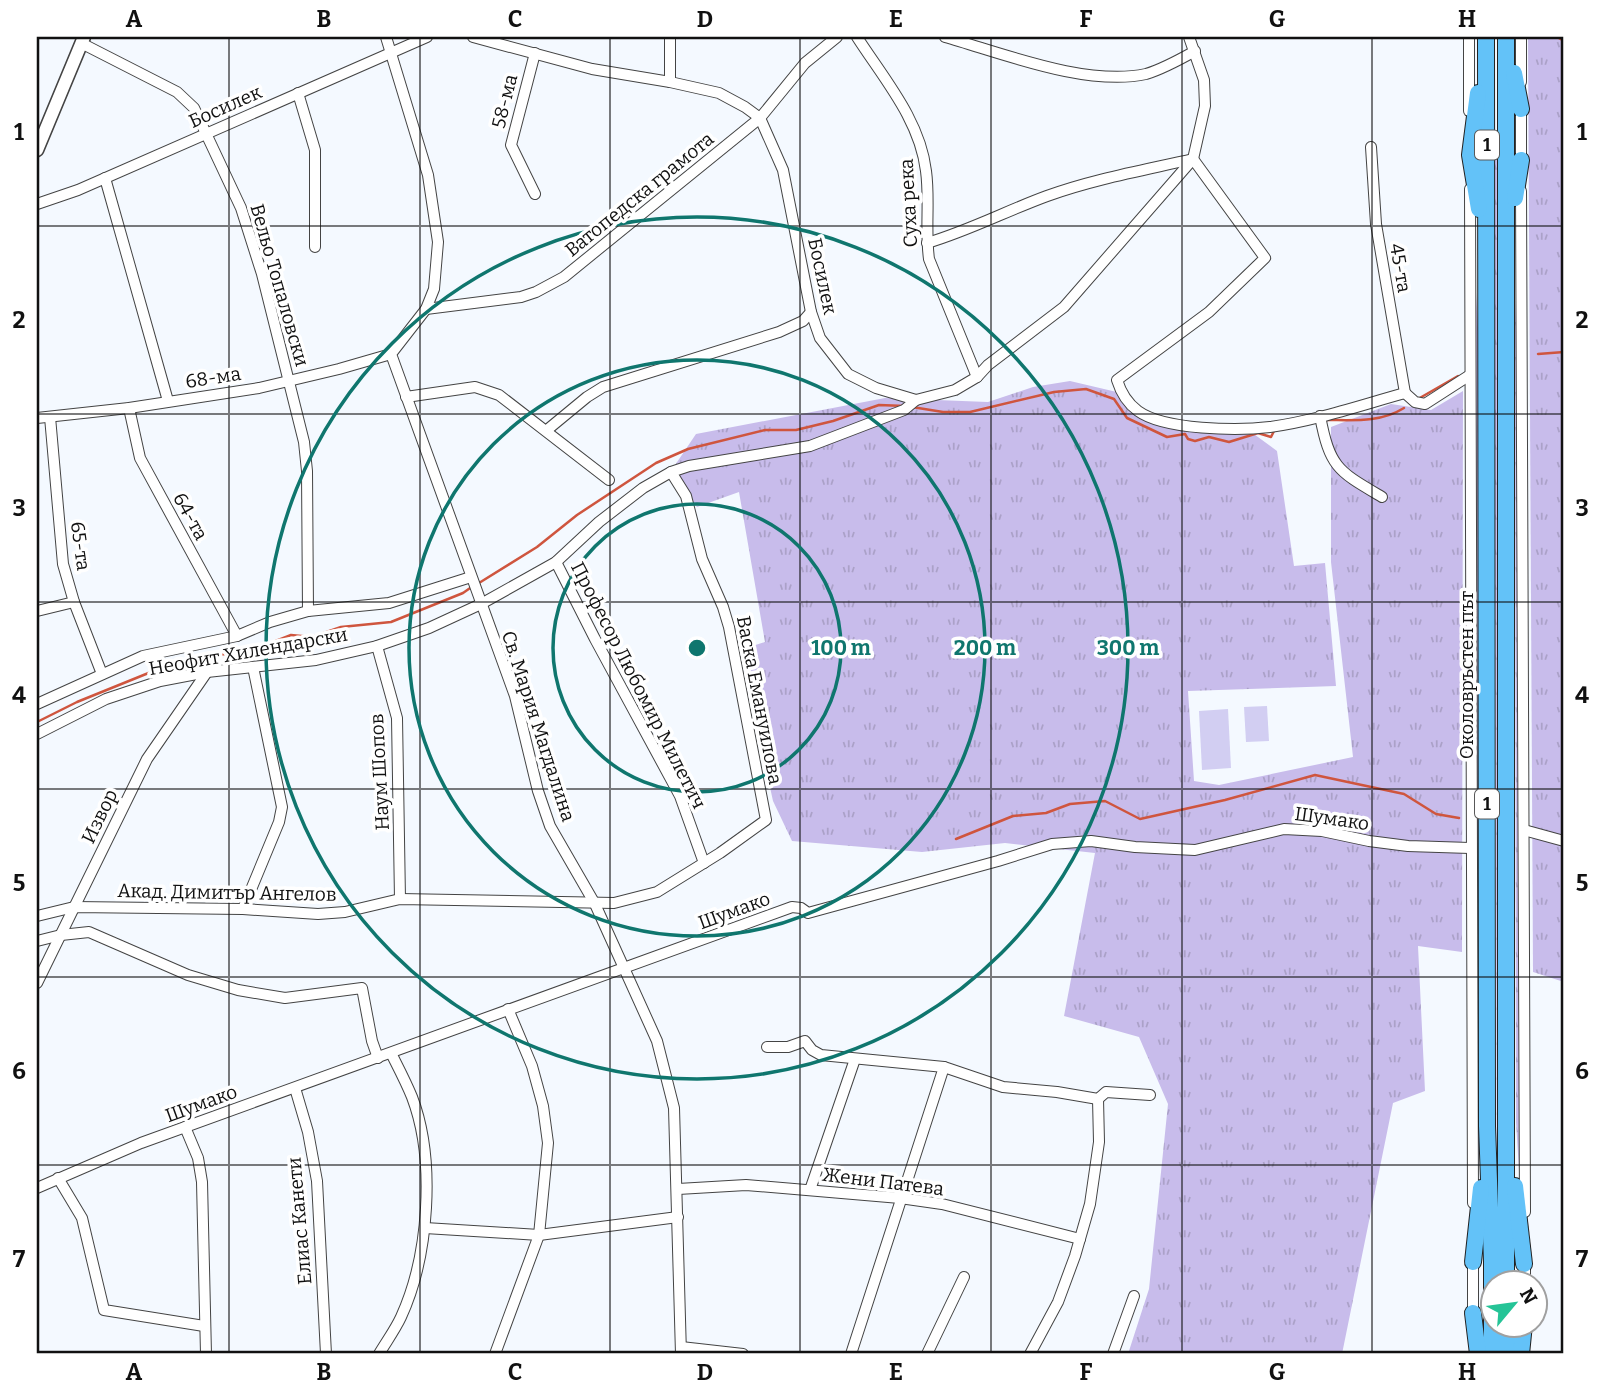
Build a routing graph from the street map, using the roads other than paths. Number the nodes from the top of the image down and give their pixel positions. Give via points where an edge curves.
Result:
1 (386, 37) edge
2 (427, 37) edge
3 (473, 37) edge
4 (670, 37) edge
5 (837, 37) edge
6 (857, 37) edge
7 (945, 37) edge
8 (1189, 37) edge
9 (1469, 37) edge
10 (1486, 37) edge
11 (1506, 37) edge
12 (1521, 37) edge
13 (83, 40) edge
14 (1195, 51) junction
15 (391, 52) junction
16 (535, 53) junction
17 (670, 82) junction
18 (298, 93) junction
19 (1521, 109) junction
20 (43, 118) edge
21 (760, 118) junction
22 (207, 134) junction
23 (1371, 148) dead end
24 (37, 150) edge
25 (1470, 155) junction
26 (1193, 159) junction
27 (1521, 160) junction
28 (105, 178) junction
29 (535, 194) dead end
30 (37, 204) edge
31 (926, 243) junction
32 (315, 247) dead end
33 (1508, 252) junction
34 (1487, 253) junction
35 (426, 309) junction
36 (811, 312) junction
37 (391, 354) junction
38 (1469, 375) junction
39 (977, 377) junction
40 (288, 381) junction
41 (1405, 393) junction
42 (406, 397) junction
43 (916, 400) junction
44 (169, 401) junction
45 (129, 408) junction
46 (1320, 415) junction
47 (50, 417) junction
48 (37, 418) edge
49 (547, 430) junction
50 (671, 472) junction
51 (609, 480) dead end
52 (1382, 497) dead end
53 (556, 562) junction
54 (471, 577) junction
55 (74, 602) junction
56 (481, 604) junction
57 (37, 611) edge
58 (308, 611) junction
59 (237, 636) junction
60 (377, 646) junction
61 (253, 667) junction
62 (207, 672) junction
63 (102, 674) junction
64 (37, 704) edge
65 (37, 734) edge
66 (766, 820) joint
67 (1524, 830) junction
68 (1564, 841) edge
69 (1471, 848) junction
70 (704, 863) junction
71 (400, 899) junction
72 (595, 904) junction
73 (74, 907) junction
74 (243, 909) junction
75 (37, 916) edge
76 (61, 935) junction
77 (37, 941) edge
78 (625, 968) junction
79 (37, 983) edge
80 (508, 1009) junction
81 (767, 1047) dead end
82 (391, 1053) junction
83 (378, 1058) junction
84 (855, 1059) junction
85 (944, 1067) junction
86 (295, 1088) junction
87 (1150, 1095) dead end
88 (1098, 1099) junction
89 (1507, 1115) junction
90 (1487, 1126) junction
91 (185, 1127) junction
92 (58, 1178) junction
93 (37, 1188) edge
94 (678, 1189) junction
95 (810, 1190) junction
96 (900, 1199) junction
97 (678, 1217) junction
98 (425, 1228) junction
99 (539, 1235) junction
100 (1080, 1239) junction
101 (1473, 1262) junction
102 (1524, 1264) junction
103 (1506, 1268) edge
104 (1524, 1268) edge
105 (964, 1277) dead end
106 (1133, 1296) dead end
107 (1473, 1313) joint
108 (204, 1326) junction
109 (681, 1350) edge
110 (206, 1354) edge
111 (326, 1354) edge
112 (379, 1354) edge
113 (495, 1354) edge
114 (743, 1354) edge
115 (851, 1354) edge
116 (927, 1354) edge
117 (1030, 1354) edge
118 (1113, 1354) edge
119 (1476, 1354) edge
120 (1492, 1354) edge

1 - 15 street
2 - 15 street, Босилек
3 - 16 street
4 - 17 street
5 - 21 street, Ватопедска грамота via 805,63
6 - 31 street, Суха река via 921,143 927,173
7 - 14 street via 1078,74 1111,77 1145,74
8 - 14 street
9 - 25 street
10 - 25 highway
10 - 34 highway, Околовръстен път / 1
11 - 19 highway
11 - 33 highway, 1
12 - 19 street
13 - 20 street
13 - 22 street, Вельо Топаловски via 177,92 194,108
14 - 26 street via 1204,80 1205,106
15 - 18 street, Босилек
15 - 35 street via 428,175 438,242 434,289
16 - 17 street via 592,69
16 - 29 street, 58-ма via 511,145
17 - 21 street via 719,93
18 - 22 street, Босилек
18 - 32 street via 315,150
19 - 27 street
20 - 24 street
21 - 35 street, Ватопедска грамота via 564,277 521,297
21 - 36 street, Босилек via 783,170
22 - 28 street, Босилек
22 - 40 street, Вельо Топаловски via 241,208
23 - 41 street, 45-та via 1376,224
25 - 34 highway
25 - 38 street
26 - 31 street via 1048,195
26 - 39 street via 1063,307
26 - 46 street via 1265,258 1209,312 1117,380 1121,393 1139,412 1200,428 1270,427
27 - 33 highway
27 - 67 street
28 - 30 street, Босилек
28 - 44 street
31 - 39 street, Суха река
33 - 89 highway, 1
34 - 90 highway, Околовръстен път / 1
35 - 37 street
36 - 43 street, Босилек via 820,338 848,374
36 - 49 street via 779,332 603,387
37 - 40 street, 68-ма
37 - 42 street, Св. Мария Магдалина
38 - 41 street via 1425,404
38 - 69 street
39 - 43 street via 955,390
40 - 44 street, 68-ма
40 - 58 street, Вельо Топаловски via 307,471
41 - 46 street
42 - 49 street via 475,387 499,395
42 - 54 street, Св. Мария Магдалина
43 - 50 street, Неофит Хилендарски via 904,410 810,446
44 - 45 street, 68-ма
45 - 47 street, 68-ма
45 - 59 street, 64-та via 140,458
46 - 52 street via 1329,454 1337,467
47 - 48 street, 68-ма
47 - 55 street, 65-та via 63,565
49 - 51 street
50 - 53 street, Неофит Хилендарски via 599,522
50 - 66 street, Васка Емануилова via 686,496 702,559 729,627
53 - 56 street, Неофит Хилендарски
53 - 70 street, Професор Любомир Милетич via 680,796
54 - 56 street, Св. Мария Магдалина
54 - 58 street, Неофит Хилендарски via 389,603
55 - 57 street
55 - 63 street, 65-та
56 - 60 street, Неофит Хилендарски
56 - 72 street, Св. Мария Магдалина via 515,696 550,826
58 - 59 street, Неофит Хилендарски
59 - 63 street, Неофит Хилендарски via 143,656
60 - 61 street, Неофит Хилендарски via 316,660
60 - 71 street, Наум Шопов via 397,718
61 - 62 street, Неофит Хилендарски
61 - 74 street via 282,807
62 - 65 street, Неофит Хилендарски via 106,699
62 - 73 street, Извор via 147,759
63 - 64 street, Неофит Хилендарски
66 - 70 street, Акад. Димитър Ангелов
67 - 68 street
67 - 102 street
69 - 78 street, Шумако via 1408,846 1284,829 1195,850 1091,841 1052,844 808,913 792,907
69 - 101 street
70 - 72 street, Акад. Димитър Ангелов via 651,894
71 - 72 street, Акад. Димитър Ангелов
71 - 74 street, Акад. Димитър Ангелов via 318,914
72 - 78 street, Св. Мария Магдалина
73 - 74 street, Акад. Димитър Ангелов
73 - 75 street, Акад. Димитър Ангелов
73 - 76 street, Извор
76 - 77 street
76 - 79 street, Извор
76 - 83 street via 89,932 188,975 238,990 285,998 362,988
78 - 80 street, Шумако
78 - 94 street, Св. Мария Магдалина via 657,1041 674,1108
80 - 82 street, Шумако
80 - 99 street via 543,1106 548,1143
81 - 84 street via 806,1041 821,1055
82 - 83 street, Шумако
82 - 98 street via 419,1123 426,1179
83 - 86 street, Шумако
84 - 85 street
84 - 95 street
85 - 88 street via 1003,1087
85 - 96 street
86 - 91 street, Шумако
86 - 111 street, Елиас Канети via 317,1181
87 - 88 street via 1106,1093
88 - 100 street via 1099,1142
89 - 102 highway
89 - 103 highway, 1
90 - 101 highway
90 - 120 highway, Околовръстен път / 1
91 - 92 street, Шумако
91 - 108 street via 202,1182
92 - 93 street, Шумако
92 - 108 street via 82,1218 104,1310
94 - 95 street, Жени Патева via 746,1185
94 - 97 street, Св. Мария Магдалина
95 - 96 street, Жени Патева
96 - 100 street, Жени Патева via 942,1204
96 - 115 street
97 - 99 street
97 - 109 street, Св. Мария Магдалина
98 - 99 street
98 - 112 street via 401,1317
99 - 113 street
100 - 117 street via 1058,1302
101 - 107 street
102 - 104 street
105 - 116 street
106 - 118 street
107 - 119 highway
108 - 110 street
109 - 114 street

